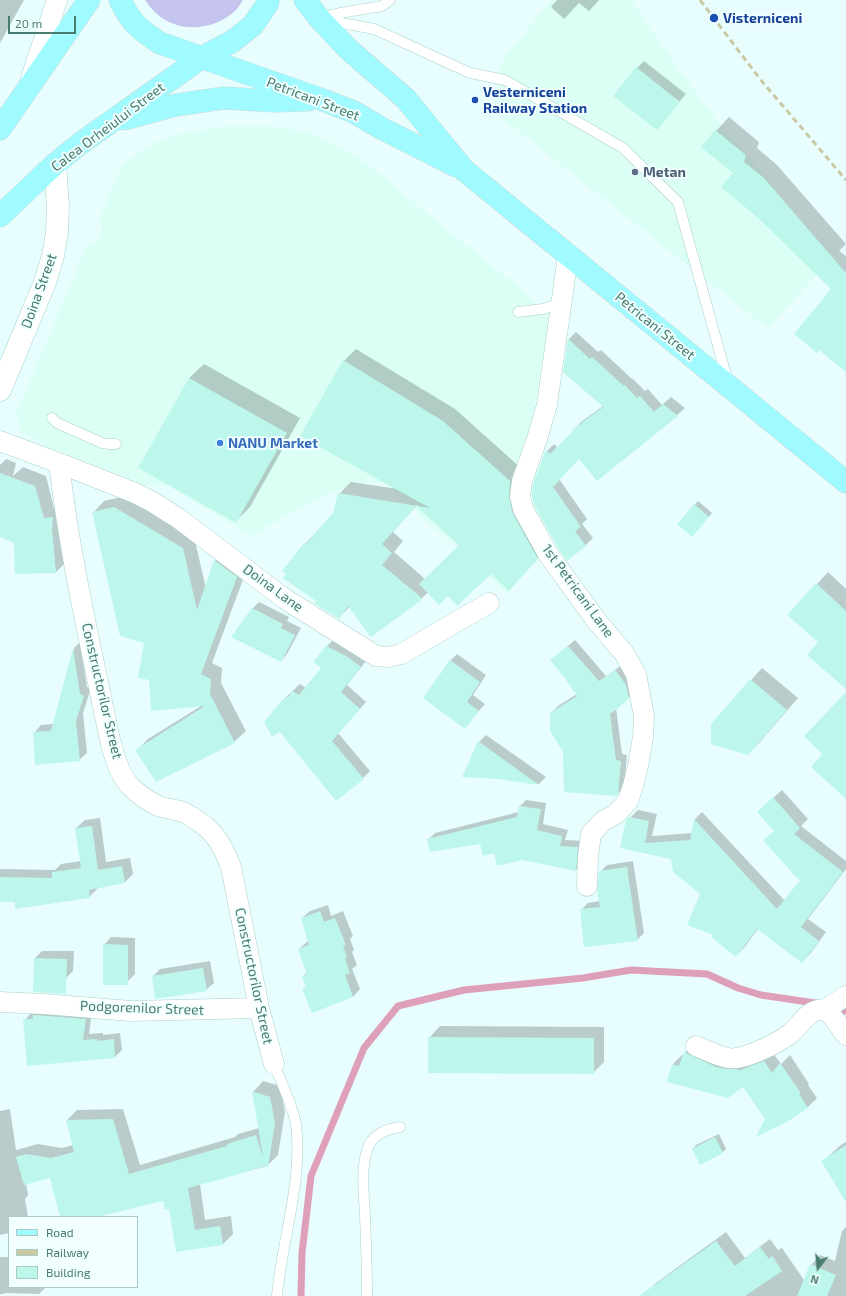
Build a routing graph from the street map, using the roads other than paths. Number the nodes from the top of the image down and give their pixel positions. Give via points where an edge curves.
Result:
1 (57, 0) edge
2 (89, 0) edge
3 (120, 0) edge
4 (268, 0) edge
5 (305, 0) edge
6 (390, 0) edge
7 (319, 18) junction
8 (201, 58) junction
9 (26, 92) junction
10 (323, 100) junction
11 (111, 122) junction
12 (0, 130) edge
13 (55, 164) junction
14 (464, 170) junction
15 (0, 216) edge
16 (568, 256) junction
17 (562, 304) junction
18 (518, 312) dead end
19 (730, 387) junction
20 (0, 390) edge
21 (52, 418) dead end
22 (0, 441) edge
23 (116, 444) dead end
24 (59, 463) junction
25 (846, 482) edge
26 (489, 603) dead end
27 (587, 886) dead end
28 (846, 996) edge
29 (0, 1002) edge
30 (259, 1008) junction
31 (824, 1010) junction
32 (846, 1035) edge
33 (696, 1046) dead end
34 (274, 1064) joint
35 (400, 1127) dead end
36 (277, 1296) edge
37 (367, 1296) edge

1 - 9 street
2 - 9 main road
3 - 8 main road, Petricani Street via 127,14 141,31 160,43
4 - 8 main road, Calea Orheiului Street via 254,25 233,41
5 - 7 main road, Petricani Street
6 - 7 lane via 382,6
7 - 14 main road, Petricani Street via 348,48 406,99
7 - 19 lane via 374,29 470,73 505,80 623,148 678,202
8 - 10 main road, Petricani Street
8 - 11 main road, Calea Orheiului Street
9 - 12 main road
10 - 11 main road via 224,98 176,105
10 - 14 main road, Petricani Street via 354,112
11 - 13 main road, Calea Orheiului Street
13 - 15 main road, Calea Orheiului Street
13 - 20 main road, Doina Street via 58,206 53,256 45,282
14 - 16 main road, Petricani Street
16 - 17 street, 1st Petricani Lane
16 - 19 main road, Petricani Street
17 - 18 lane
17 - 27 street, 1st Petricani Lane via 547,406 522,481 520,496 523,509 548,554 599,624 624,653 636,674 644,716 638,766 628,801 591,834
19 - 25 main road, Petricani Street
21 - 23 lane via 57,423 102,443
22 - 24 street
24 - 26 street, Doina Lane via 152,501 285,599 376,656 401,654
24 - 30 street, Constructorilor Street via 74,564 106,724 121,773 142,797 159,806 183,812 205,825 225,850 231,867
28 - 31 street
29 - 30 street, Podgorenilor Street via 131,1011
30 - 34 street, Constructorilor Street
31 - 32 street
31 - 33 street via 815,1010 790,1034 743,1056 729,1058
34 - 36 lane via 296,1123 297,1153 294,1192
35 - 37 lane via 387,1129 375,1136 366,1157 364,1178

